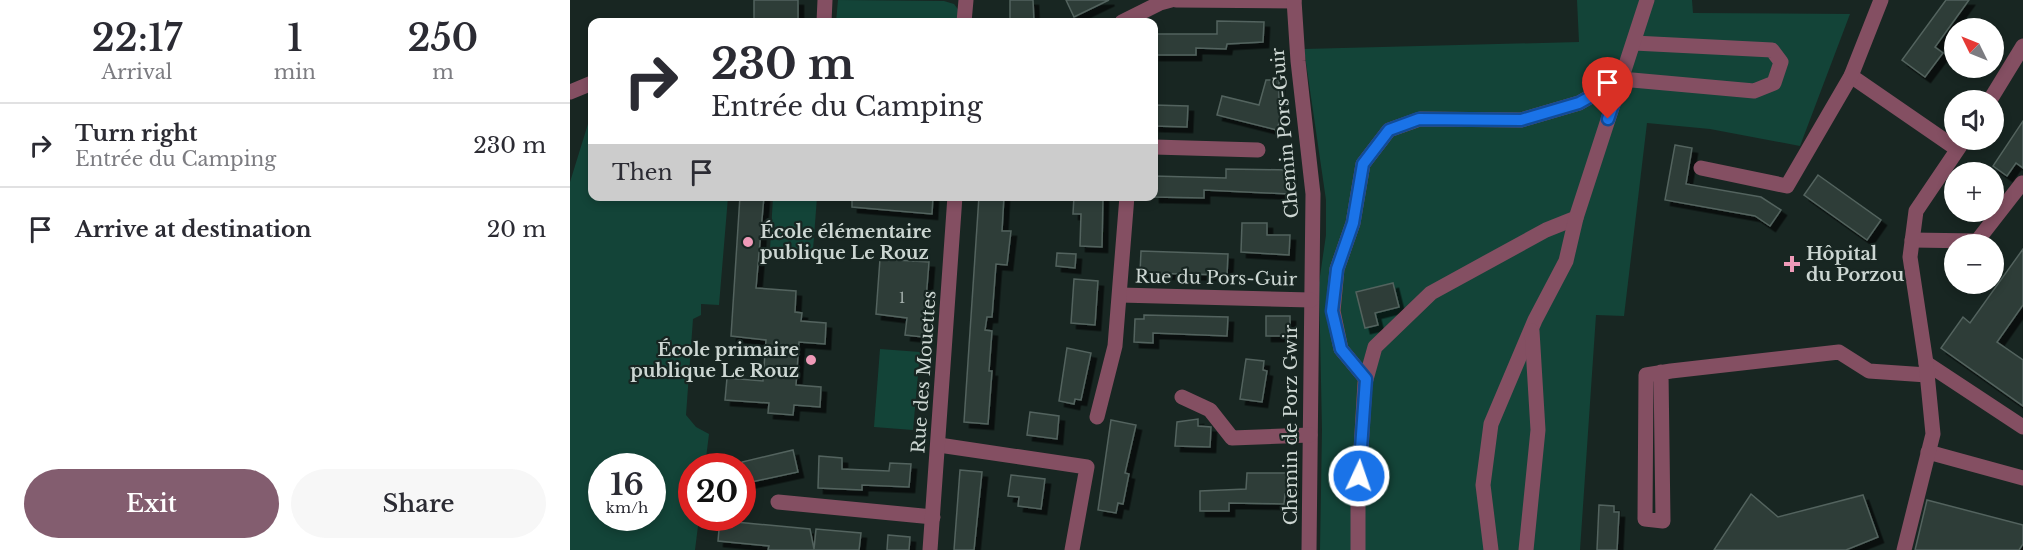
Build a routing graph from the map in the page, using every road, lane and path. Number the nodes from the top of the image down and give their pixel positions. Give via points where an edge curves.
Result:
1 (825, 0) edge
2 (966, 0) edge
3 (1171, 0) edge
4 (1176, 0) edge
5 (1647, 0) edge
6 (1881, 0) edge
7 (1294, 1) edge
8 (824, 18) edge
9 (964, 18) edge
10 (1130, 18) edge
11 (1634, 43) junction
12 (2023, 46) edge
13 (1851, 76) junction
14 (1622, 79) junction
15 (588, 85) edge
16 (1996, 90) edge
17 (570, 92) edge
18 (1944, 134) edge
19 (1158, 147) edge
20 (1258, 150) dead end
21 (1956, 150) edge
22 (1701, 168) dead end
23 (2022, 183) edge
24 (955, 201) edge
25 (1127, 201) edge
26 (1576, 218) junction
27 (1912, 240) junction
28 (1120, 295) junction
29 (1311, 300) junction
30 (1532, 328) junction
31 (1927, 369) junction
32 (1654, 374) junction
33 (1366, 379) junction
34 (1182, 396) dead end
35 (1097, 417) dead end
36 (2023, 427) edge
37 (1310, 435) junction
38 (939, 445) junction
39 (1928, 452) junction
40 (2023, 478) edge
41 (778, 502) dead end
42 (933, 517) junction
43 (930, 550) edge
44 (1072, 550) edge
45 (1309, 550) edge
46 (1358, 550) edge
47 (1491, 550) edge
48 (1526, 550) edge
49 (1904, 550) edge

1 - 8 street
2 - 9 street
3 - 10 street
4 - 7 street
5 - 11 street
6 - 13 street
7 - 29 street, Chemin Pors-Guir via 1313,194
11 - 14 street
11 - 14 street via 1772,51 1782,62 1774,83 1754,91
12 - 16 street
13 - 18 street
13 - 22 street via 1786,186
14 - 26 street
14 - 33 street via 1579,103 1521,120 1419,119 1389,130 1363,164 1353,223 1337,269 1332,311 1341,349
15 - 17 street
19 - 20 street
21 - 27 street via 1916,211
23 - 27 street via 1977,241
24 - 38 street, Rue des Mouettes
25 - 28 street
26 - 30 street via 1566,261
26 - 33 street via 1546,230 1431,293 1375,347
27 - 31 street via 1910,257
28 - 29 street, Rue du Pors-Guir
28 - 35 street via 1115,346
29 - 37 street, Chemin de Porz Gwir
30 - 47 street via 1491,424 1483,484
30 - 48 street via 1538,430
31 - 32 street via 1869,370 1839,352
31 - 36 street
31 - 39 street via 1933,434
32 - 32 street via 1645,519 1663,521
33 - 46 street
34 - 37 street via 1210,410 1232,438
37 - 45 street, Chemin de Porz Gwir
38 - 42 street, Rue des Mouettes
38 - 44 street via 1087,467
39 - 40 street
39 - 49 street
41 - 42 street
42 - 43 street, Rue des Mouettes

